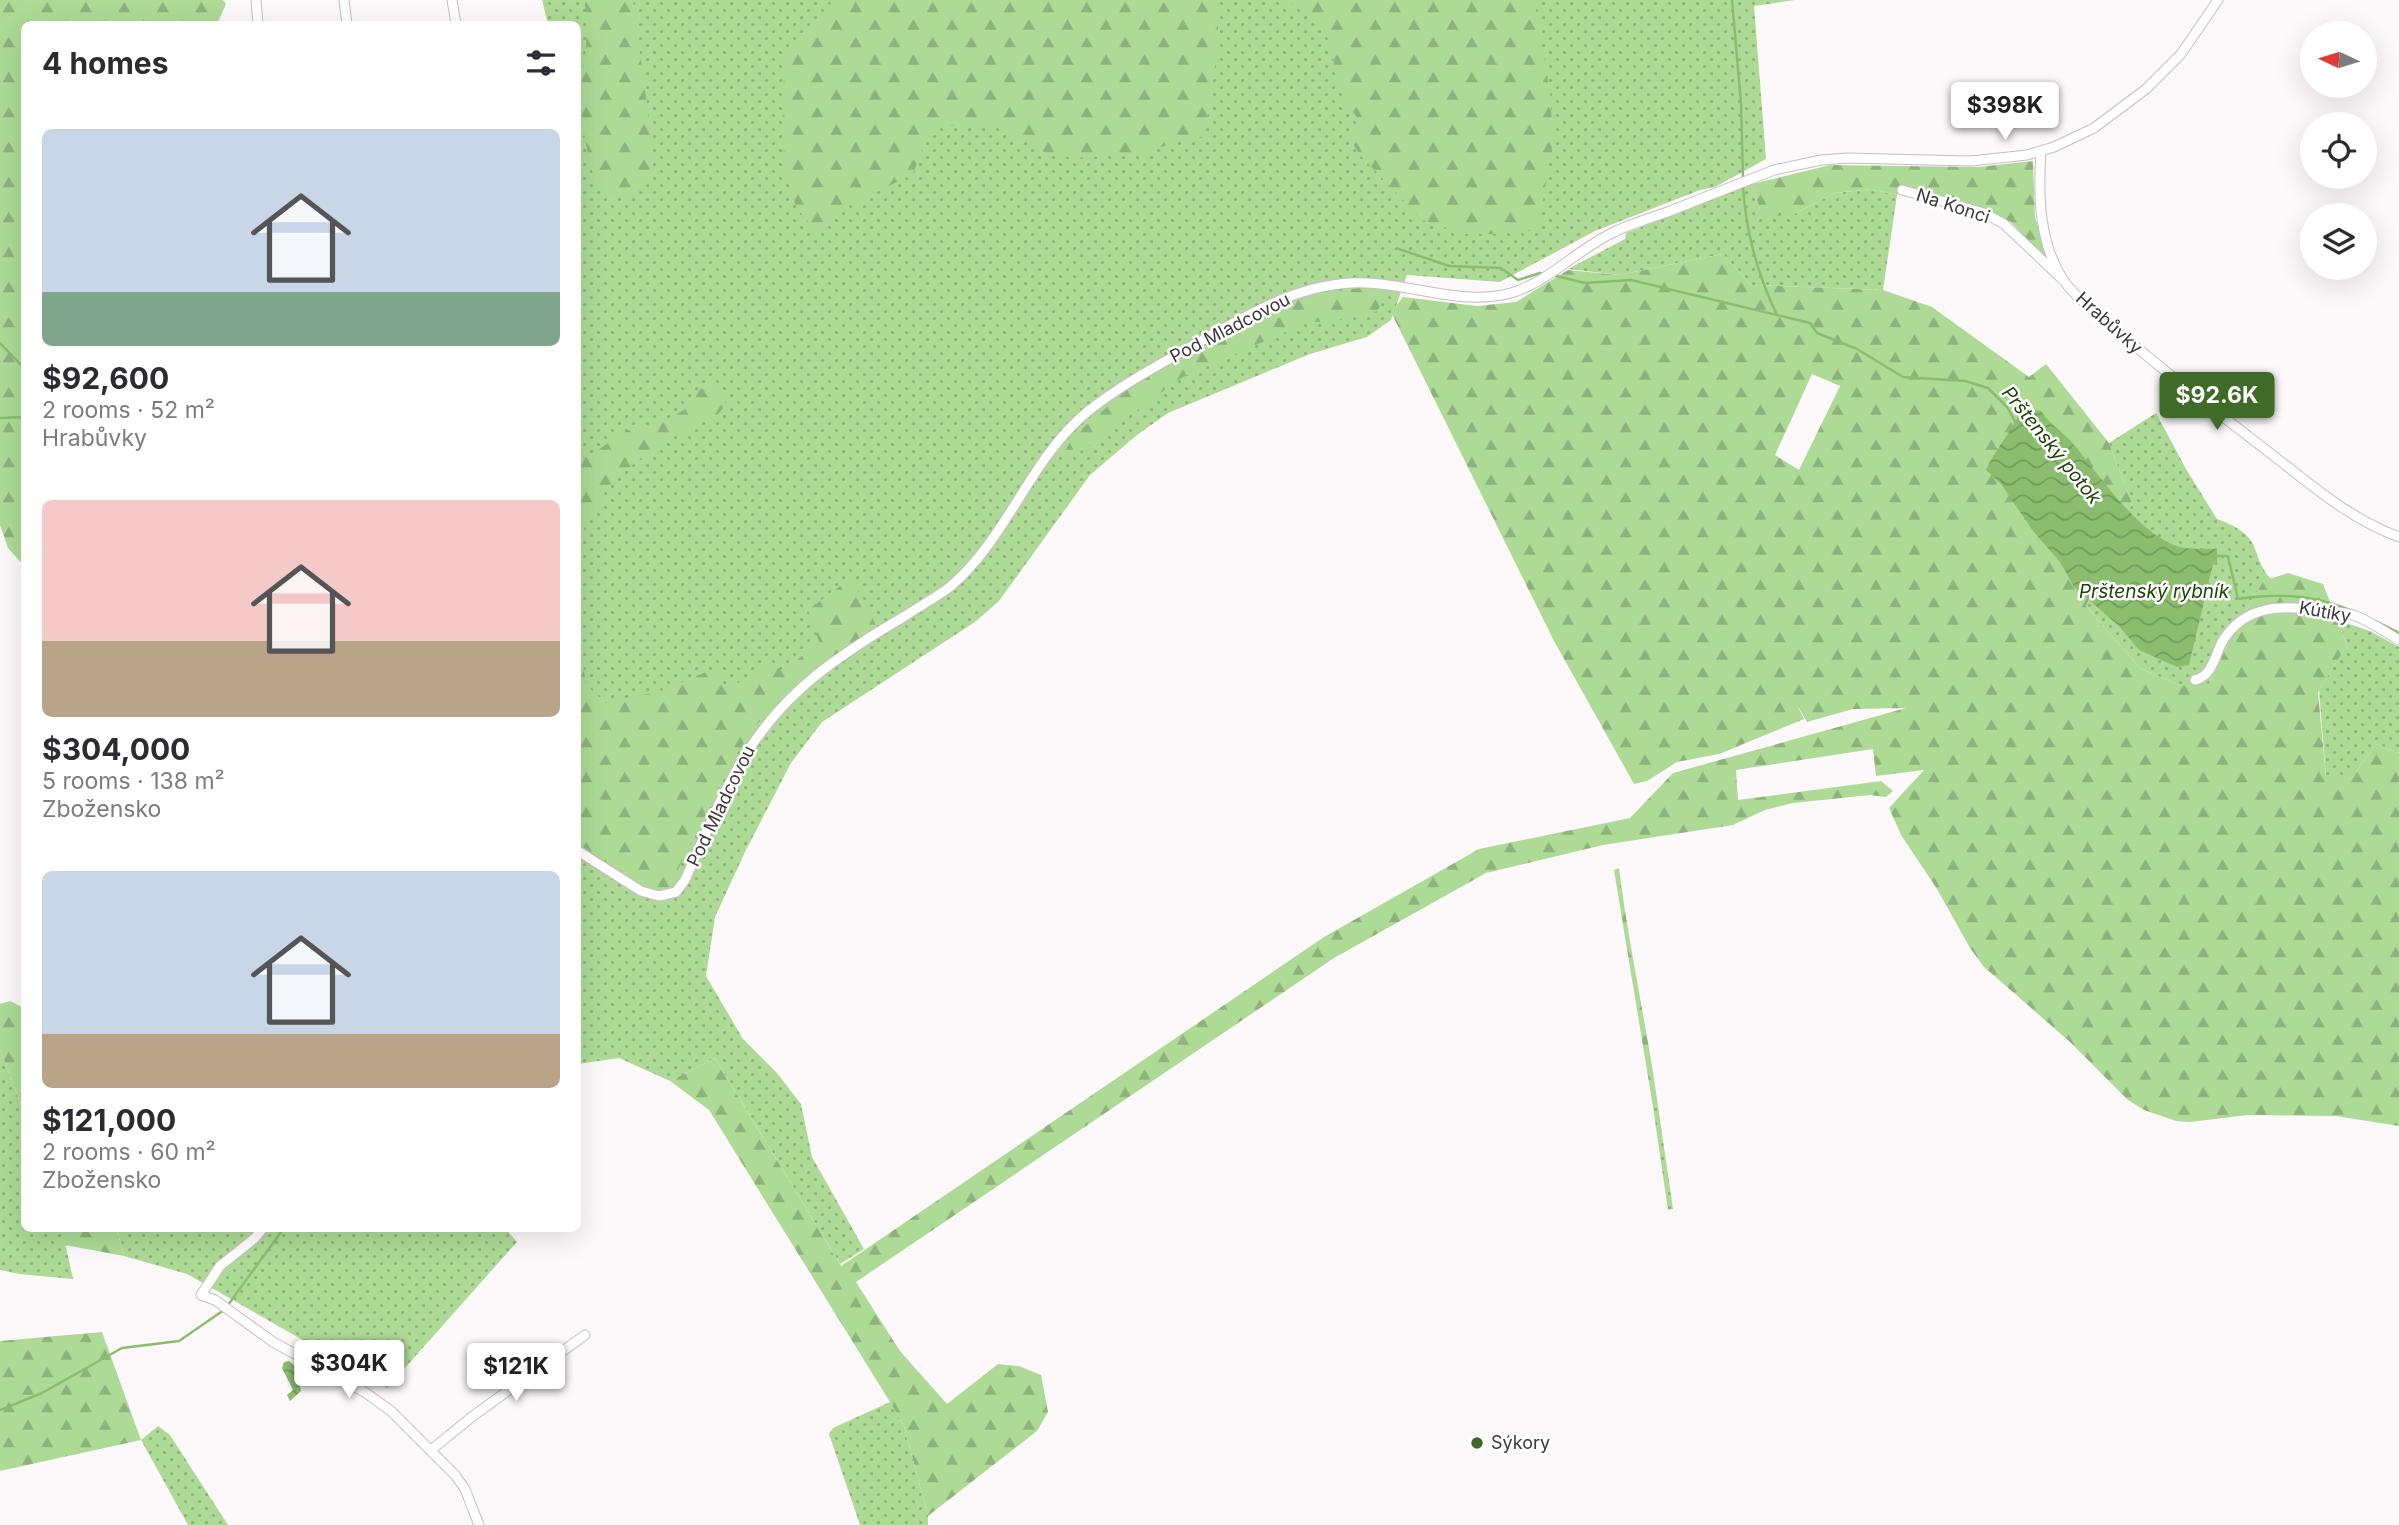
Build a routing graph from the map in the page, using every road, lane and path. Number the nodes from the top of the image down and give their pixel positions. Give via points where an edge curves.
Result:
1 (257, 0) edge
2 (344, 0) edge
3 (452, 0) edge
4 (2218, 0) edge
5 (258, 21) edge
6 (347, 21) edge
7 (456, 21) edge
8 (2040, 152) junction
9 (1902, 190) dead end
10 (2064, 282) junction
11 (2399, 537) edge
12 (2399, 640) edge
13 (2195, 680) dead end
14 (581, 853) edge
15 (258, 1232) edge
16 (585, 1335) dead end
17 (431, 1450) junction
18 (480, 1525) edge

1 - 5 street
2 - 6 street
3 - 7 street
4 - 8 street, Pod Mladcovou via 2181,54 2146,89 2094,128
8 - 10 street, Hrabůvky via 2043,224
8 - 14 street, Pod Mladcovou via 1971,161 1847,158 1794,165 1612,233 1515,292 1494,297 1428,293 1368,283 1317,288 1254,311 1130,381 1087,412 1060,440 964,574 803,685 769,720 741,759 676,892 659,896 641,891
9 - 10 street, Na Konci via 2004,224
10 - 11 street, Hrabůvky via 2166,374 2315,488 2349,513
12 - 13 street, Kútíky via 2355,615 2296,606 2276,608 2245,618 2231,631 2208,672
15 - 17 street via 220,1266 201,1295 366,1393
16 - 17 street
17 - 18 street via 465,1489

